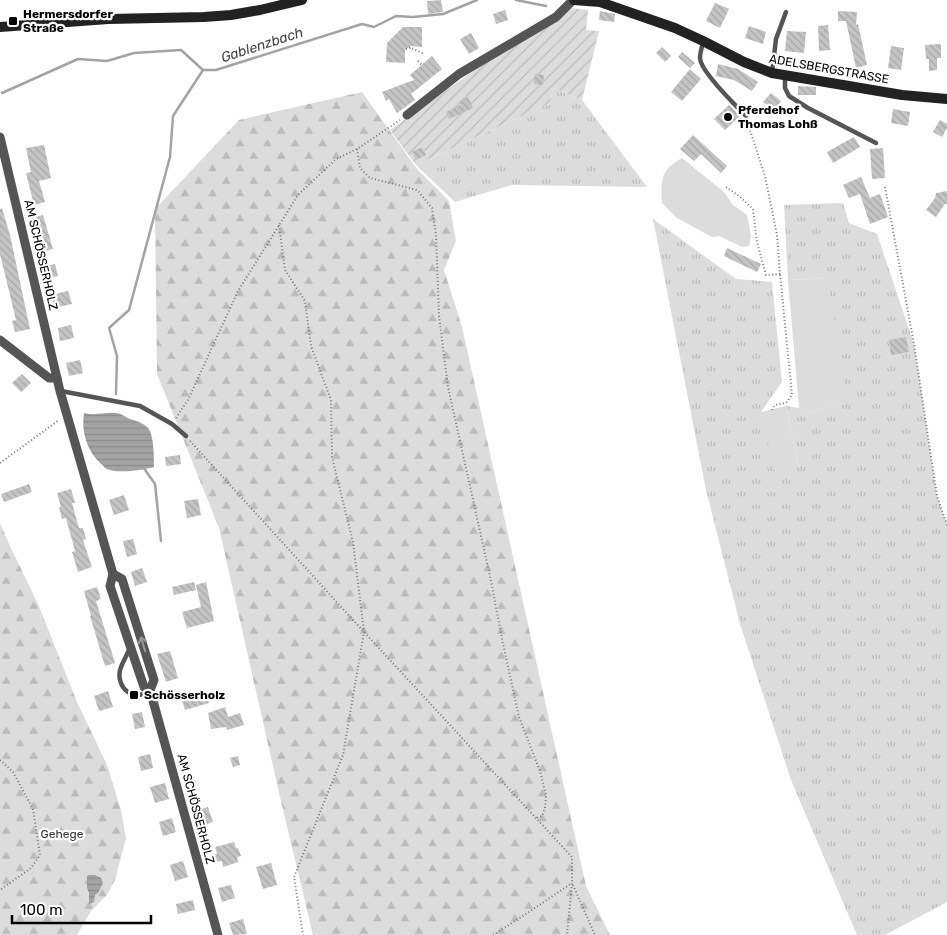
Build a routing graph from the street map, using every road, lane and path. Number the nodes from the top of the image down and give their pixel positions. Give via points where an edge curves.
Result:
1 (302, 0) edge
2 (573, 0) edge
3 (600, 1) edge
4 (786, 12) dead end
5 (0, 27) edge
6 (703, 41) junction
7 (409, 48) dead end
8 (424, 54) dead end
9 (418, 60) dead end
10 (422, 65) dead end
11 (772, 73) junction
12 (786, 75) junction
13 (947, 99) edge
14 (407, 115) joint
15 (746, 116) joint
16 (0, 137) edge
17 (876, 143) dead end
18 (357, 149) junction
19 (726, 186) dead end
20 (885, 187) dead end
21 (279, 225) junction
22 (780, 274) junction
23 (0, 340) edge
24 (57, 378) junction
25 (60, 391) junction
26 (772, 410) dead end
27 (67, 414) junction
28 (172, 424) junction
29 (186, 436) joint
30 (0, 462) edge
31 (947, 525) edge
32 (113, 574) junction
33 (364, 632) junction
34 (131, 646) junction
35 (150, 690) junction
36 (0, 760) edge
37 (536, 818) junction
38 (572, 883) junction
39 (0, 890) edge
40 (218, 935) edge
41 (303, 935) edge
42 (493, 935) edge
43 (566, 935) edge
44 (596, 935) edge

1 - 5 street via 260,10 204,17 108,19
2 - 3 street
2 - 14 street via 556,16 459,74
3 - 6 street, ADELSBERGSTRASSE
4 - 11 lane via 776,39
6 - 11 street, ADELSBERGSTRASSE
6 - 15 lane via 701,62 711,78
7 - 8 path
9 - 10 path
11 - 12 street, ADELSBERGSTRASSE
12 - 13 street, ADELSBERGSTRASSE via 902,95
12 - 17 lane via 785,88 789,96
14 - 18 path
15 - 22 path via 765,176 778,235
16 - 24 street, AM SCHÖSSERHOLZ
18 - 21 path via 336,159 298,195
18 - 37 path via 360,168 370,178 417,190 432,208 439,316 448,387 518,717 546,795 542,816
19 - 22 path via 752,208 766,275
20 - 31 path via 914,344 937,496
21 - 28 path via 238,291 188,400
21 - 33 path via 285,270 305,301 311,346 331,400 332,457 353,542
22 - 26 path via 792,395 786,403 775,405
23 - 24 street via 49,378
24 - 25 street, AM SCHÖSSERHOLZ
25 - 27 street, AM SCHÖSSERHOLZ
25 - 28 lane via 140,406
27 - 30 path
27 - 32 street, AM SCHÖSSERHOLZ
28 - 29 lane
29 - 33 path
32 - 34 street, AM SCHÖSSERHOLZ via 110,586
35 -> 32 street, AM SCHÖSSERHOLZ via 154,680 122,579
33 - 37 path
33 - 41 path via 343,754 294,877
34 - 35 street, AM SCHÖSSERHOLZ via 144,687
34 - 35 lane via 120,670 120,681 126,691 134,695
35 - 40 street, AM SCHÖSSERHOLZ
36 - 39 path via 13,772 33,809 40,855 32,868
37 - 38 path via 572,857
38 - 42 path
38 - 43 path
38 - 44 path

